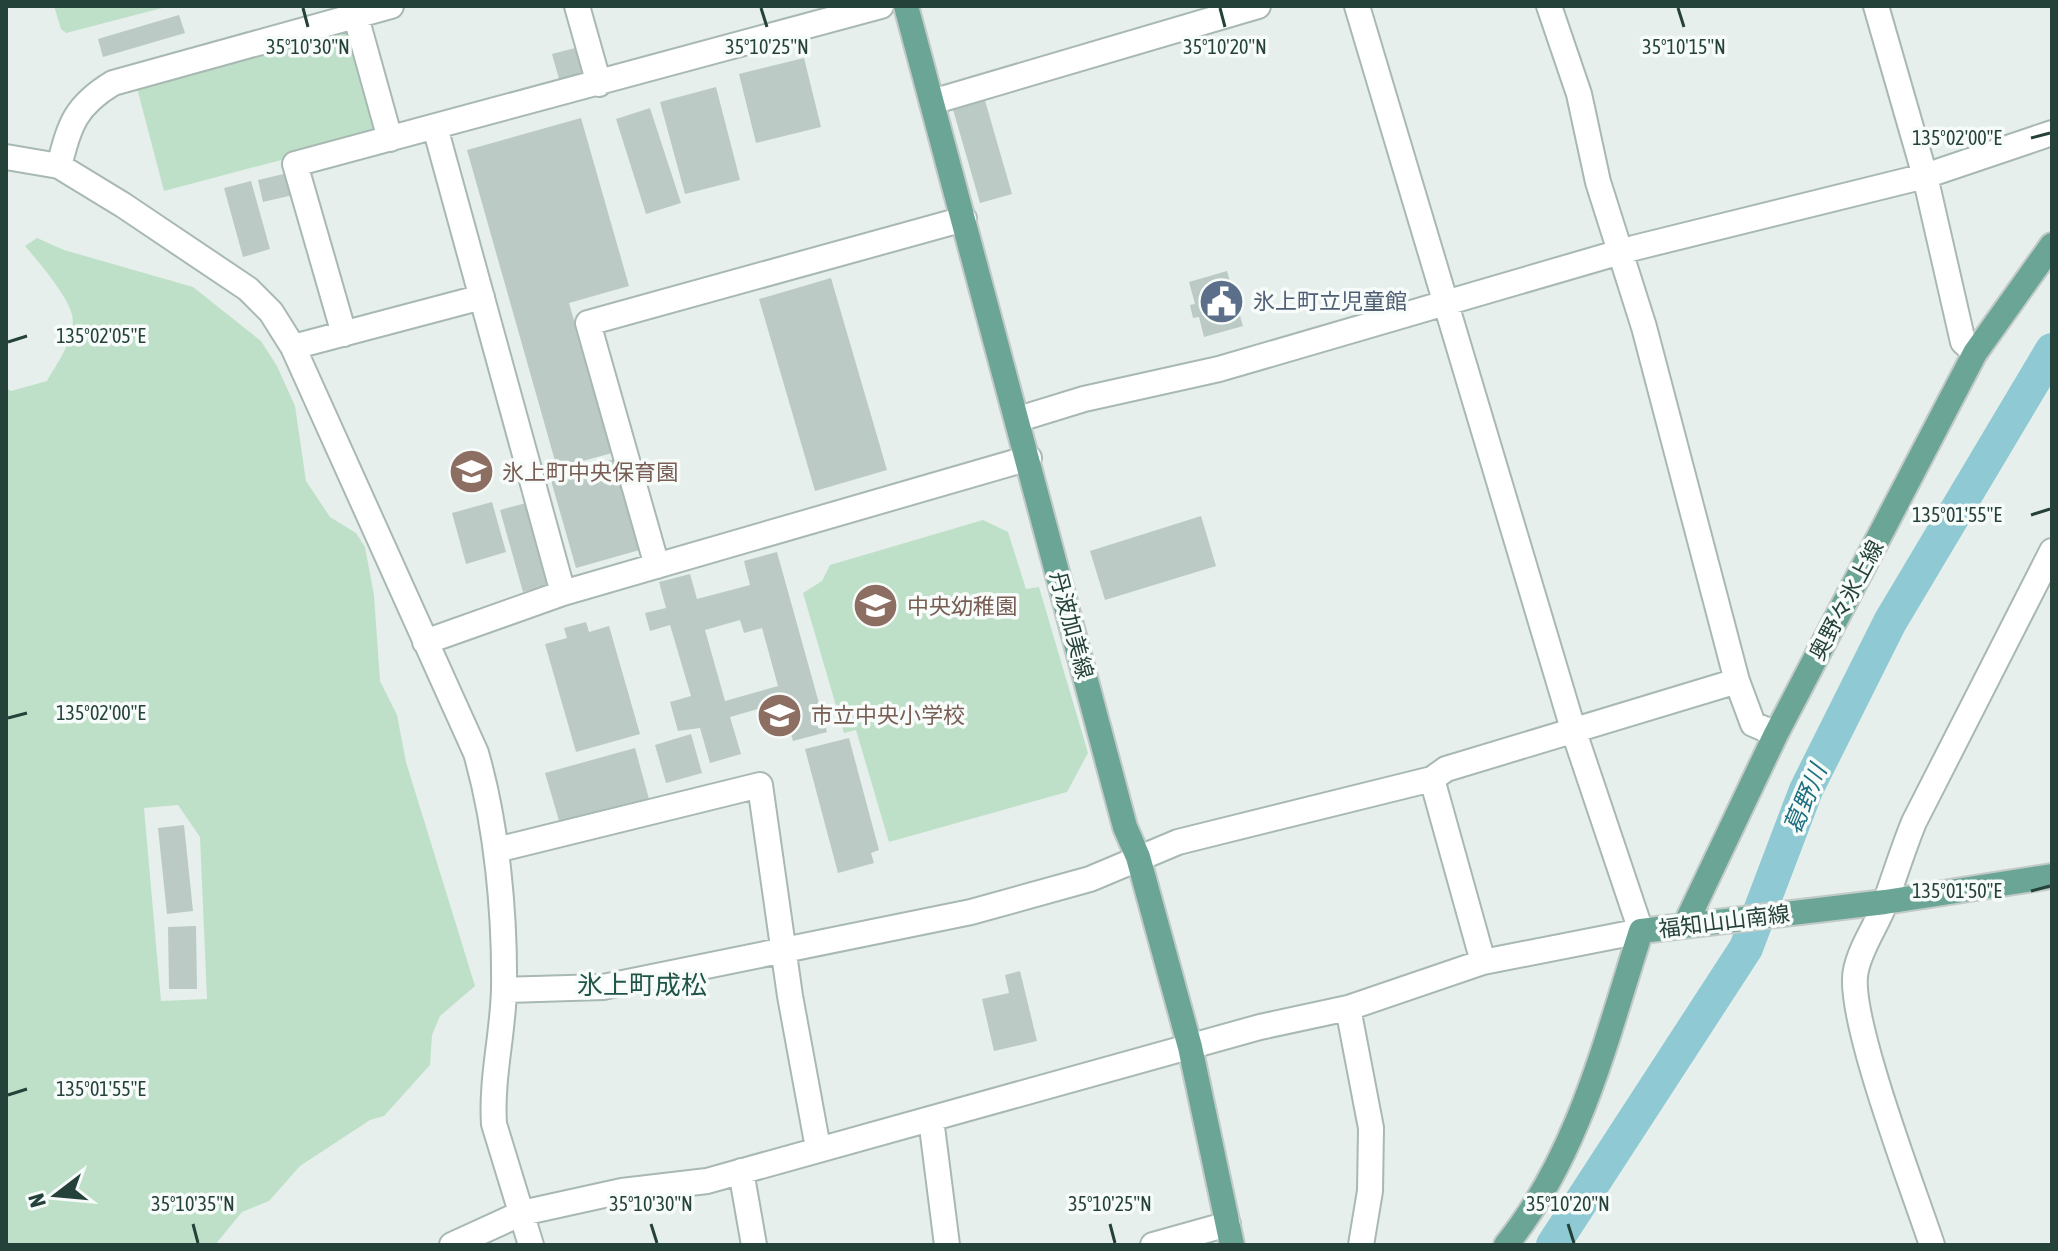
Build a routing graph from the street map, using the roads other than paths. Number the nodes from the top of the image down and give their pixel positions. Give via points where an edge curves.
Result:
1 (391, 6) edge
2 (577, 6) edge
3 (881, 6) edge
4 (906, 6) edge
5 (1258, 6) edge
6 (1357, 6) edge
7 (1549, 6) edge
8 (1876, 6) edge
9 (354, 11) edge
10 (599, 84) junction
11 (932, 102) junction
12 (435, 127) junction
13 (2052, 133) edge
14 (390, 139) junction
15 (6, 157) edge
16 (59, 166) junction
17 (1925, 176) junction
18 (964, 219) junction
19 (2052, 245) edge
20 (1620, 252) junction
21 (482, 297) junction
22 (1444, 303) junction
23 (344, 334) junction
24 (293, 347) junction
25 (1975, 353) junction
26 (1019, 419) junction
27 (1029, 458) junction
28 (2052, 551) edge
29 (657, 566) junction
30 (563, 593) junction
31 (425, 642) junction
32 (1737, 681) junction
33 (1573, 729) junction
34 (1776, 734) junction
35 (1432, 779) junction
36 (496, 850) junction
37 (1138, 857) junction
38 (2052, 876) edge
39 (1880, 903) junction
40 (1690, 925) junction
41 (1641, 931) junction
42 (786, 951) junction
43 (1483, 962) junction
44 (504, 990) junction
45 (1348, 1008) junction
46 (1190, 1047) junction
47 (931, 1119) junction
48 (818, 1148) junction
49 (741, 1171) junction
50 (522, 1213) junction
51 (1230, 1234) edge
52 (452, 1245) edge
53 (531, 1245) edge
54 (754, 1245) edge
55 (947, 1245) edge
56 (1153, 1245) edge
57 (1361, 1245) edge
58 (1506, 1245) edge
59 (1932, 1245) edge

1 - 9 street
2 - 10 street
3 - 10 street
4 - 11 main road, 丹波加美線
5 - 11 street
6 - 22 street
7 - 20 street via 1579,94
8 - 17 street
9 - 14 street
9 - 16 street via 113,83 89,98 71,122
10 - 12 street
11 - 18 main road, 丹波加美線
12 - 14 street
12 - 21 street
13 - 17 street
14 - 23 street via 295,164
15 - 16 street
16 - 24 street via 248,289 271,312
17 - 20 street
17 - 25 street via 1963,342
18 - 26 main road, 丹波加美線
18 - 29 street via 588,323
19 - 25 main road, 奥野々氷上線
20 - 22 street
20 - 32 street
21 - 23 street
21 - 30 street
22 - 26 street via 1219,369
22 - 33 street
23 - 24 street
24 - 31 street
25 - 34 main road, 奥野々氷上線
26 - 27 main road, 丹波加美線
27 - 29 street
27 - 37 main road, 丹波加美線 via 1125,827
28 - 39 street via 1914,822
29 - 30 street
30 - 31 street
31 - 36 street via 476,753
32 - 33 street
32 - 34 street via 1753,724
33 - 35 street via 1446,769
33 - 41 street
34 - 40 main road, 奥野々氷上線
35 - 37 street via 1178,842
35 - 43 street
36 - 42 street via 760,785
36 - 44 street
37 - 42 street via 1090,879 971,912
37 - 46 main road, 丹波加美線
38 - 39 main road, 福知山山南線
39 - 40 main road, 福知山山南線
39 - 59 street via 1854,988 1871,1062
40 - 41 main road, 福知山山南線
41 - 43 street
41 - 58 main road, 福知山山南線 via 1573,1134
42 - 44 street via 603,987
42 - 48 street
43 - 45 street
44 - 50 street via 494,1124
45 - 46 street
45 - 57 street via 1371,1128 1370,1191
46 - 47 street
46 - 51 main road, 丹波加美線
47 - 48 street
47 - 55 street
48 - 49 street
49 - 50 street
49 - 54 street
50 - 52 street
50 - 53 street
51 - 56 street

